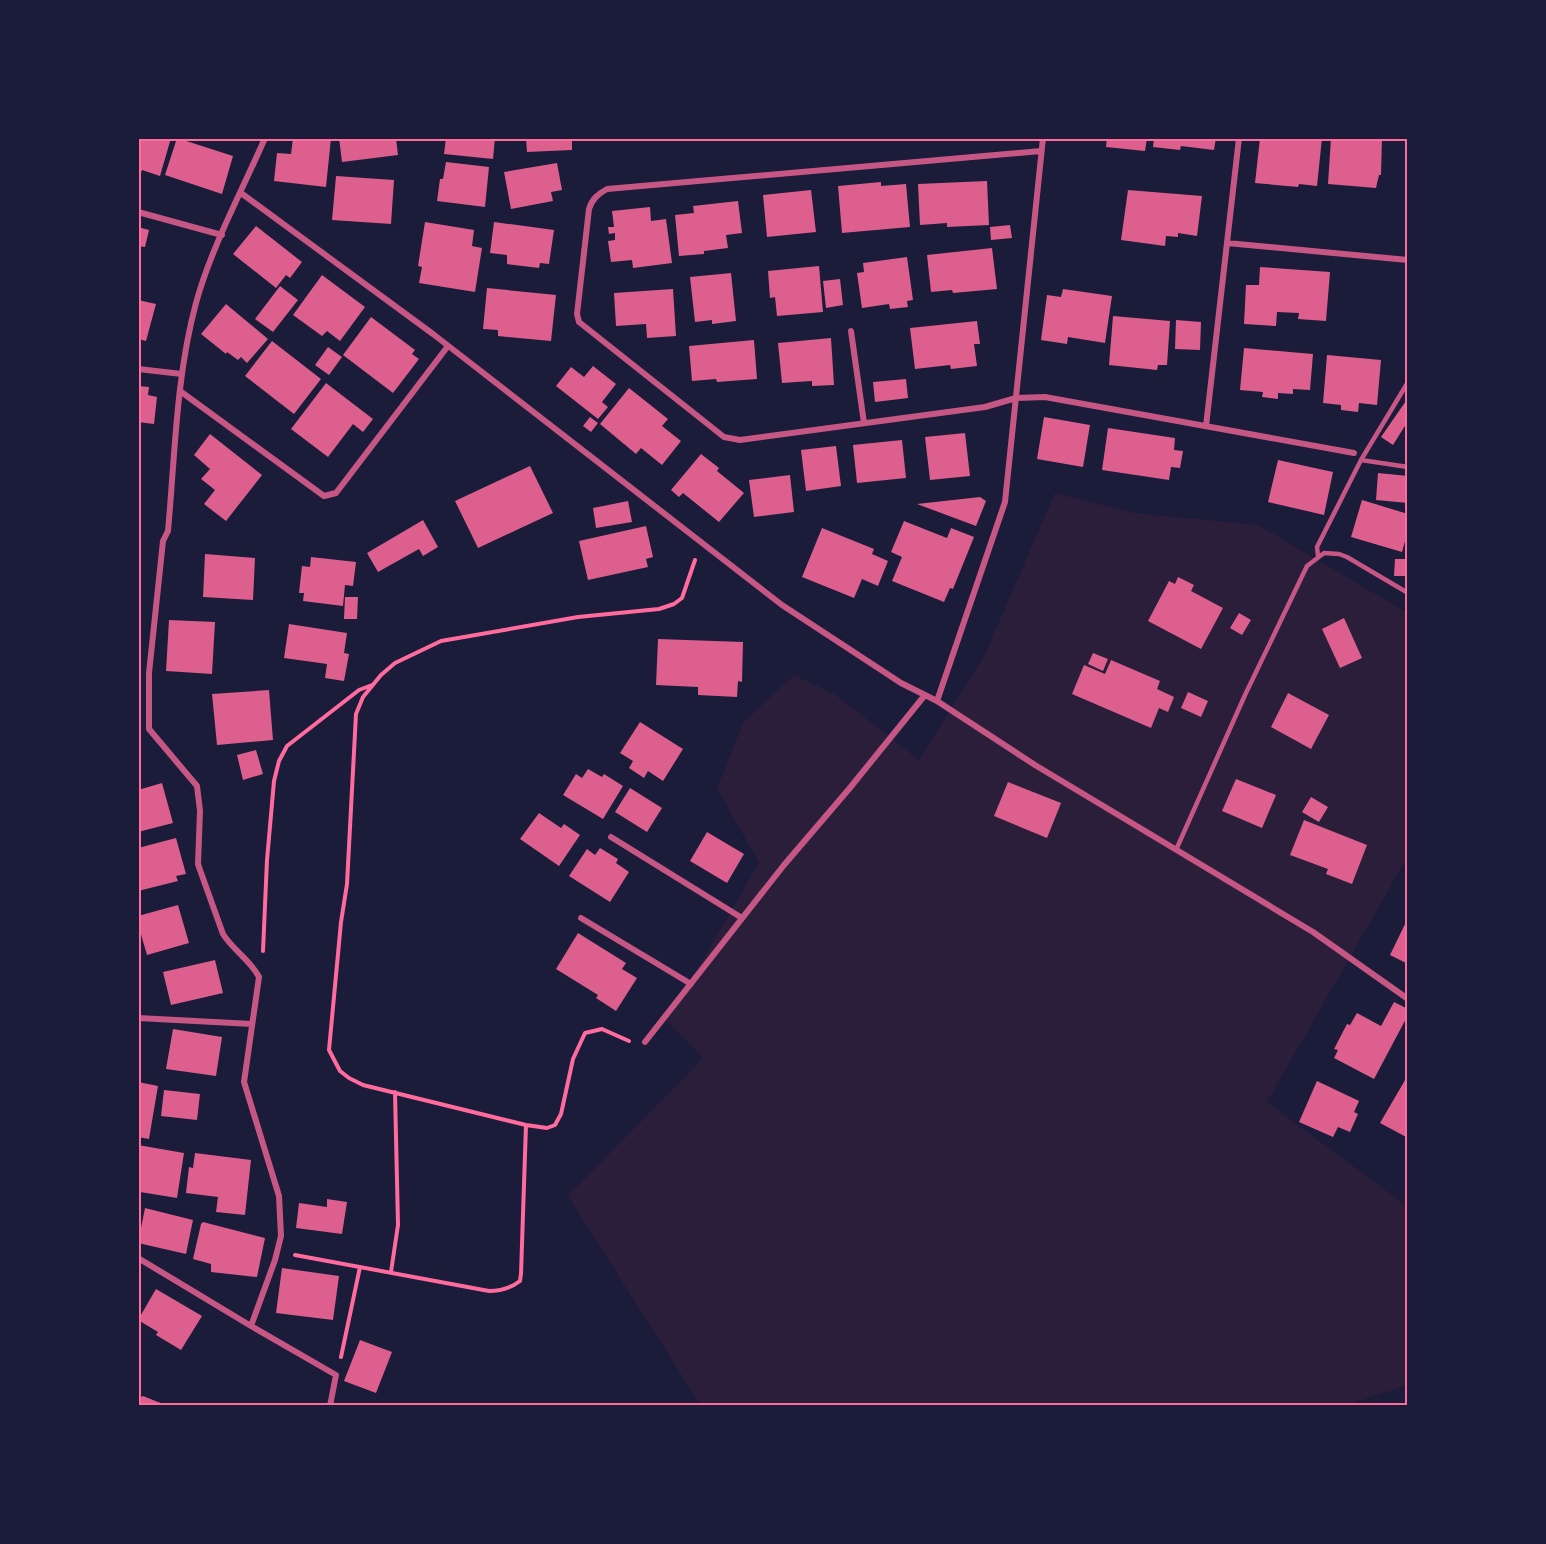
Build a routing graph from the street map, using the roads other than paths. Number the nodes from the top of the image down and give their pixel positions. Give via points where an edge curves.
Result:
1 (265, 138) edge
2 (1043, 138) edge
3 (1239, 138) edge
4 (1041, 151) junction
5 (241, 193) junction
6 (138, 213) edge
7 (222, 235) junction
8 (1227, 243) junction
9 (1408, 260) edge
10 (851, 331) dead end
11 (448, 346) junction
12 (138, 369) edge
13 (182, 374) junction
14 (1408, 382) edge
15 (180, 391) junction
16 (1016, 398) junction
17 (864, 423) junction
18 (1206, 426) junction
19 (1354, 453) dead end
20 (1361, 460) junction
21 (1408, 467) edge
22 (1318, 556) junction
23 (1408, 593) edge
24 (925, 695) junction
25 (937, 701) junction
26 (611, 837) dead end
27 (1176, 850) junction
28 (581, 918) dead end
29 (742, 918) junction
30 (691, 984) junction
31 (1408, 999) edge
32 (138, 1018) edge
33 (252, 1024) junction
34 (645, 1042) road end
35 (138, 1258) edge
36 (251, 1326) junction
37 (330, 1406) edge

1 - 5 street
2 - 4 street
3 - 8 street
4 - 16 street
4 - 17 street via 607,189 591,202 577,314 584,327 724,437 740,440
5 - 7 street
5 - 11 street
6 - 7 street
7 - 13 street via 197,301
8 - 9 street
8 - 18 street
10 - 17 street
11 - 15 street via 336,493 324,496
11 - 24 street via 782,605
12 - 13 street
13 - 15 street
14 - 20 lane
15 - 33 street via 168,531 163,541 149,674 149,729 197,786 198,864 223,934 259,977
16 - 17 street via 985,407
16 - 18 street via 1045,397
16 - 25 street via 1005,502
18 - 19 street
20 - 21 lane
20 - 22 lane via 1317,547
22 - 23 lane via 1340,554
22 - 27 lane via 1307,566
24 - 25 street
24 - 29 street
25 - 27 street
26 - 29 street
27 - 31 street via 1313,932
28 - 30 street
29 - 30 street
30 - 34 street
32 - 33 street
33 - 36 street via 244,1082 279,1196 281,1236
35 - 36 street
36 - 37 street via 336,1375

